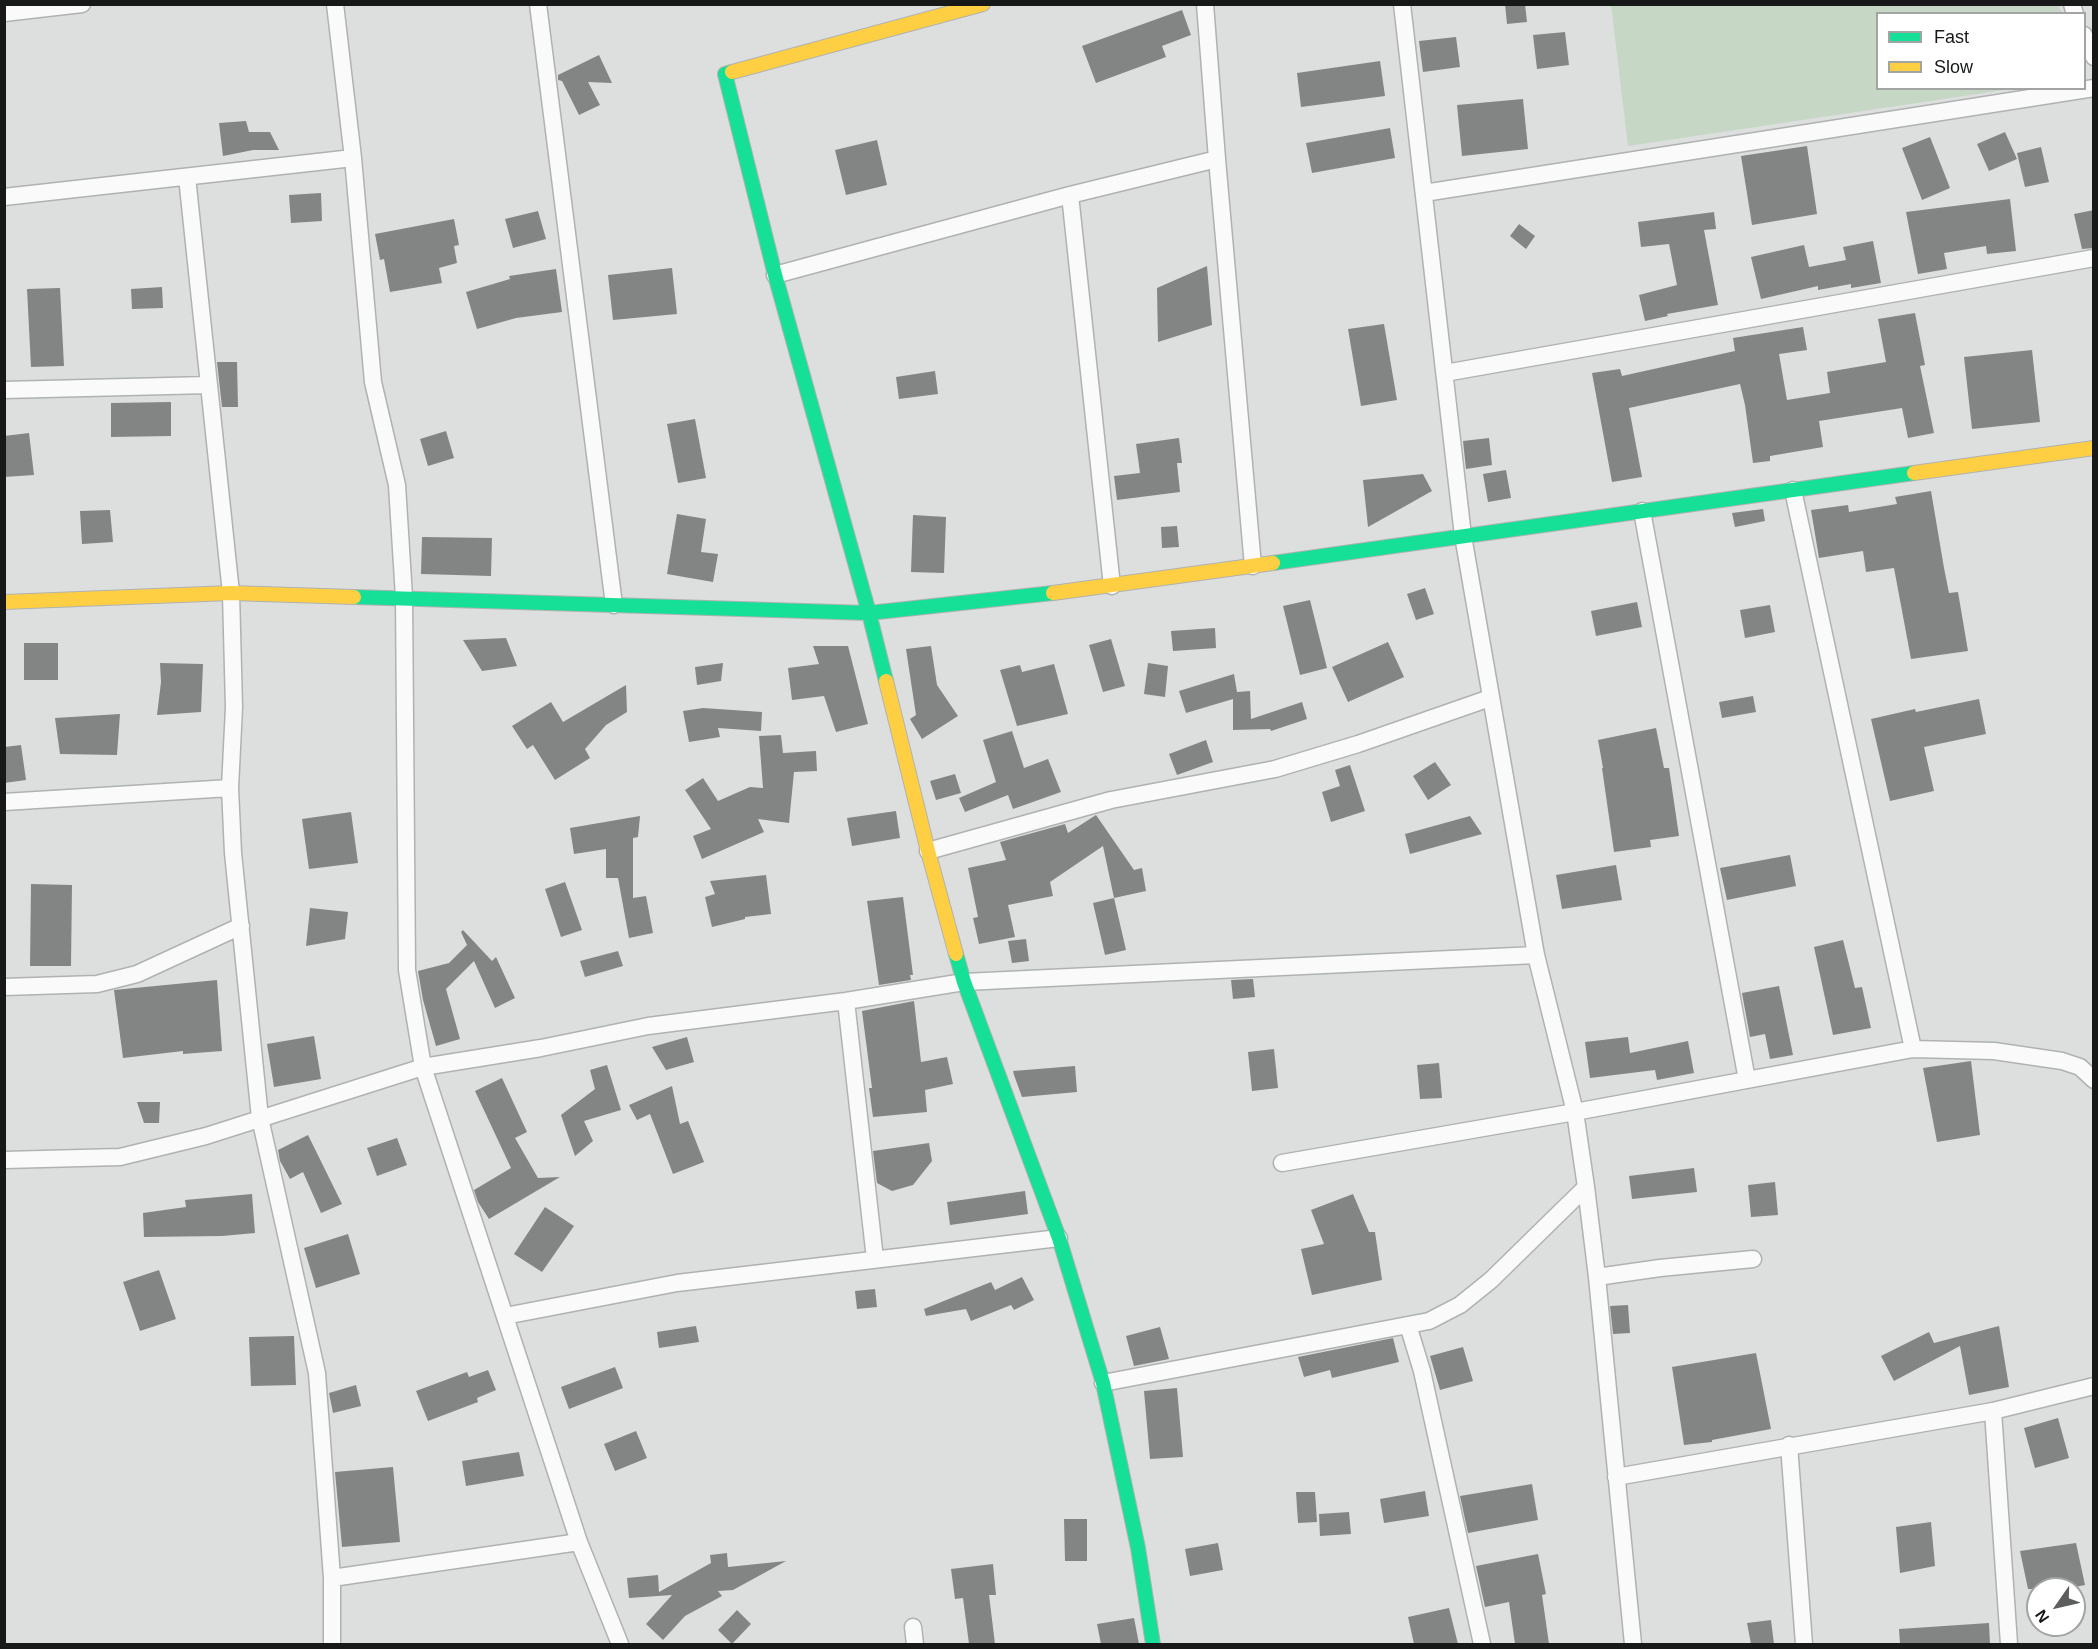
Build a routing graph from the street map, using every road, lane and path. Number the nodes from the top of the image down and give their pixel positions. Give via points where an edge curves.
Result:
1 (82, 4) edge
2 (538, 4) edge
3 (983, 4) edge
4 (1205, 4) edge
5 (1402, 4) edge
6 (333, 5) edge
7 (4, 13) edge
8 (2086, 37) edge
9 (2094, 57) edge
10 (2081, 90) edge
11 (353, 158) junction
12 (1217, 159) junction
13 (187, 177) junction
14 (1424, 193) junction
15 (1070, 195) junction
16 (4, 197) edge
17 (2094, 258) edge
18 (775, 275) junction
19 (1445, 373) junction
20 (209, 385) junction
21 (4, 390) edge
22 (2094, 448) edge
23 (1792, 490) junction
24 (1642, 511) junction
25 (1463, 537) junction
26 (1253, 566) junction
27 (1112, 586) junction
28 (231, 593) junction
29 (404, 597) junction
30 (4, 602) edge
31 (614, 605) junction
32 (869, 613) junction
33 (1490, 698) junction
34 (230, 788) junction
35 (4, 802) edge
36 (928, 851) junction
37 (241, 926) junction
38 (1536, 955) junction
39 (964, 982) junction
40 (4, 987) edge
41 (846, 1000) junction
42 (1913, 1049) junction
43 (423, 1066) junction
44 (1747, 1080) junction
45 (2094, 1080) edge
46 (1575, 1112) junction
47 (260, 1118) junction
48 (4, 1160) edge
49 (1282, 1163) dead end
50 (1586, 1187) junction
51 (1059, 1238) junction
52 (875, 1259) junction
53 (1753, 1259) dead end
54 (1597, 1277) junction
55 (505, 1316) junction
56 (1408, 1324) junction
57 (1103, 1383) junction
58 (2094, 1386) edge
59 (1994, 1411) junction
60 (1789, 1445) junction
61 (1616, 1477) junction
62 (579, 1542) junction
63 (332, 1578) junction
64 (913, 1627) dead end
65 (332, 1644) edge
66 (620, 1644) edge
67 (915, 1644) edge
68 (1153, 1644) edge
69 (1482, 1644) edge
70 (1632, 1644) edge
71 (1804, 1644) edge
72 (2009, 1644) edge

1 - 7 street
2 - 31 street
3 - 18 street via 725,74
4 - 12 street
5 - 14 street
6 - 11 street
8 - 9 street
10 - 14 street
11 - 13 street
11 - 29 street via 373,382 397,485
12 - 15 street
12 - 26 street
13 - 16 street
13 - 20 street
14 - 19 street
15 - 18 street
15 - 27 street
17 - 19 street
18 - 32 street
19 - 25 street
20 - 21 street
20 - 28 street
22 - 23 street
23 - 24 street
23 - 42 street
24 - 25 street
24 - 44 street
25 - 26 street
25 - 33 street
26 - 27 street
27 - 32 street
28 - 29 street
28 - 30 street
28 - 34 street via 234,707
29 - 31 street
29 - 43 street via 407,970
31 - 32 street
32 - 36 street
33 - 36 street via 1275,769 1111,800
33 - 38 street
34 - 35 street
34 - 37 street
36 - 39 street
37 - 40 street via 137,974 97,984
37 - 47 street
38 - 39 street
38 - 46 street
39 - 41 street
39 - 51 street
41 - 43 street via 648,1026
41 - 52 street
42 - 44 street
42 - 45 street via 1994,1051 2062,1061 2080,1066
43 - 47 street
43 - 55 street
44 - 46 street
46 - 49 street
46 - 50 street
47 - 48 street via 120,1157
47 - 63 street via 317,1373
50 - 54 street
50 - 56 street via 1460,1305 1429,1321
51 - 52 street
51 - 57 street
52 - 55 street via 677,1283
53 - 54 street
54 - 61 street
55 - 62 street
56 - 57 street
56 - 69 street via 1422,1371
57 - 68 street via 1138,1548
58 - 59 street
59 - 60 street
59 - 72 street
60 - 61 street
60 - 71 street
61 - 70 street
62 - 63 street
62 - 66 street
63 - 65 street
64 - 67 street

